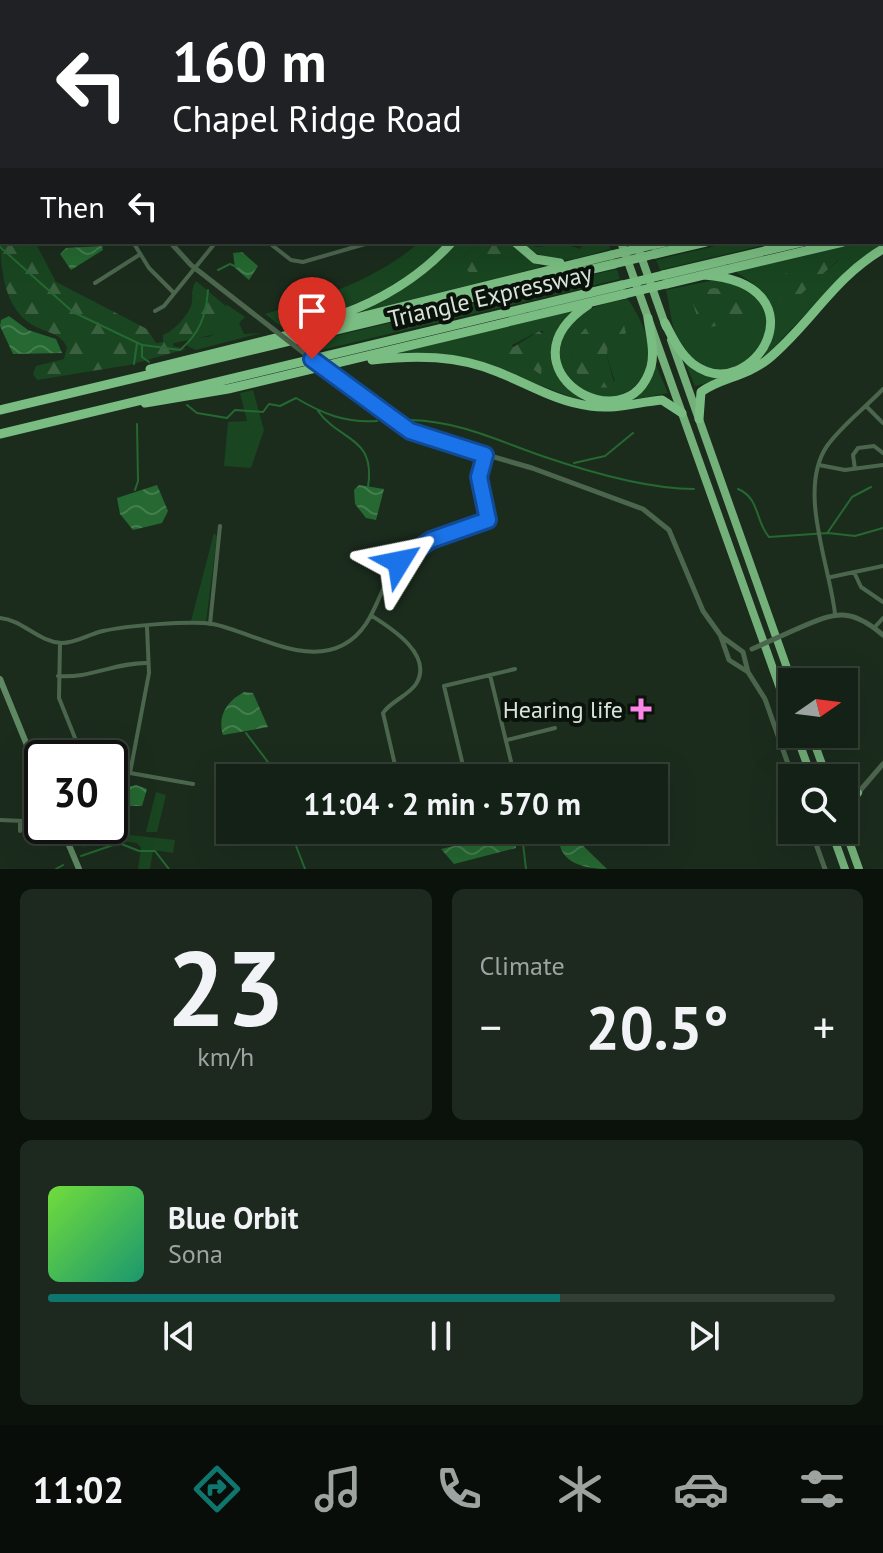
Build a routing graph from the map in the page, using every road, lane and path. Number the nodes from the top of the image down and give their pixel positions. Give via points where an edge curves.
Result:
1 (134, 244) edge
2 (172, 244) edge
3 (214, 244) edge
4 (271, 244) edge
5 (365, 244) edge
6 (450, 244) edge
7 (517, 244) edge
8 (622, 244) edge
9 (637, 244) edge
10 (662, 244) edge
11 (693, 244) edge
12 (795, 244) edge
13 (835, 244) edge
14 (883, 249) edge
15 (654, 250) junction
16 (139, 255) junction
17 (612, 260) junction
18 (576, 263) junction
19 (195, 269) junction
20 (704, 275) junction
21 (664, 280) junction
22 (95, 283) dead end
23 (623, 290) junction
24 (174, 293) junction
25 (593, 302) junction
26 (155, 311) dead end
27 (648, 318) junction
28 (665, 323) junction
29 (315, 325) junction
30 (340, 362) junction
31 (106, 385) junction
32 (883, 389) edge
33 (126, 404) junction
34 (866, 406) junction
35 (0, 410) edge
36 (682, 413) junction
37 (699, 419) junction
38 (883, 423) edge
39 (0, 434) edge
40 (883, 453) edge
41 (485, 455) junction
42 (819, 465) junction
43 (883, 465) edge
44 (855, 469) junction
45 (220, 526) dead end
46 (883, 566) edge
47 (854, 572) junction
48 (830, 577) junction
49 (883, 602) edge
50 (835, 614) junction
51 (372, 616) junction
52 (0, 618) edge
53 (883, 618) edge
54 (210, 624) junction
55 (147, 627) junction
56 (874, 628) junction
57 (883, 635) edge
58 (721, 636) junction
59 (60, 643) junction
60 (737, 649) junction
61 (752, 649) junction
62 (728, 653) junction
63 (744, 657) junction
64 (148, 663) junction
65 (737, 664) junction
66 (787, 668) edge
67 (515, 669) dead end
68 (748, 672) junction
69 (490, 675) junction
70 (58, 676) junction
71 (0, 679) edge
72 (778, 683) edge
73 (555, 728) dead end
74 (25, 740) edge
75 (76, 740) edge
76 (506, 740) junction
77 (395, 764) edge
78 (463, 764) edge
79 (512, 764) edge
80 (788, 764) edge
81 (883, 764) edge
82 (130, 773) joint
83 (193, 784) dead end
84 (858, 793) edge
85 (0, 820) edge
86 (24, 820) edge
87 (20, 821) junction
88 (20, 831) dead end
89 (69, 844) edge
90 (816, 844) edge
91 (836, 844) edge
92 (850, 844) edge
93 (79, 869) edge
94 (825, 869) edge
95 (845, 869) edge
96 (859, 869) edge

1 - 16 street
2 - 19 street
3 - 19 street
4 - 5 street via 291,260 303,262
6 - 29 highway via 393,291
7 - 18 highway via 535,259
8 - 27 highway
9 - 28 highway
10 - 15 highway
11 - 15 highway, Triangle Expressway
12 - 21 highway, Triangle Expressway
13 - 20 highway
14 - 37 highway via 831,289 769,359 750,373 705,388 698,396
15 - 17 highway, Triangle Expressway, bridge
16 - 22 street
16 - 24 street
17 - 18 highway
17 - 31 highway, Triangle Expressway
18 - 29 highway
19 - 24 street
19 - 41 street, bridge via 410,431
20 - 21 highway
20 - 28 highway via 742,281 762,298 770,329 761,353 738,370 708,371 688,360
21 - 23 highway, Triangle Expressway, bridge
23 - 25 highway
23 - 33 highway, Triangle Expressway
24 - 26 street
25 - 27 highway via 564,325 556,351 567,384 591,399 622,398 645,379 652,358
25 - 30 highway
27 - 36 highway
28 - 37 highway
29 - 31 highway
30 - 33 highway via 187,398
30 - 36 highway via 450,359 497,371 575,404 619,407 662,400
31 - 35 highway, Triangle Expressway
32 - 34 street
33 - 39 highway, Triangle Expressway
34 - 38 street
34 - 42 street via 832,439
36 - 72 highway
37 - 66 highway
40 - 44 street via 873,445 858,448
41 - 51 street via 479,477 488,520 412,550 385,584
41 - 58 street via 599,492 659,519 671,534 697,603
42 - 44 street
42 - 48 street via 818,518
43 - 44 street
45 - 54 street
46 - 47 street
47 - 48 street
47 - 49 street via 861,587
48 - 50 street
50 - 56 street via 859,618
50 - 61 street, bridge
51 - 54 street via 344,645 317,651
51 - 77 street via 401,634 418,667 414,686 383,713
52 - 59 street
53 - 56 street
54 - 55 street
55 - 59 street via 103,631
55 - 64 street
56 - 57 street
58 - 60 street
58 - 62 street
59 - 70 street
60 - 61 street
60 - 62 street
60 - 63 street
61 - 63 street
62 - 65 street via 730,662
63 - 65 street
63 - 68 street
64 - 70 street
64 - 82 street
65 - 68 street
67 - 69 street
68 - 80 street via 765,699
69 - 76 street
69 - 78 street via 444,686
70 - 75 street via 59,698
71 - 74 main road
73 - 76 street
76 - 79 street
81 - 84 street
82 - 83 street
85 - 87 street
86 - 87 street
87 - 88 street
89 - 93 main road
90 - 94 street
91 - 95 highway
92 - 96 highway

